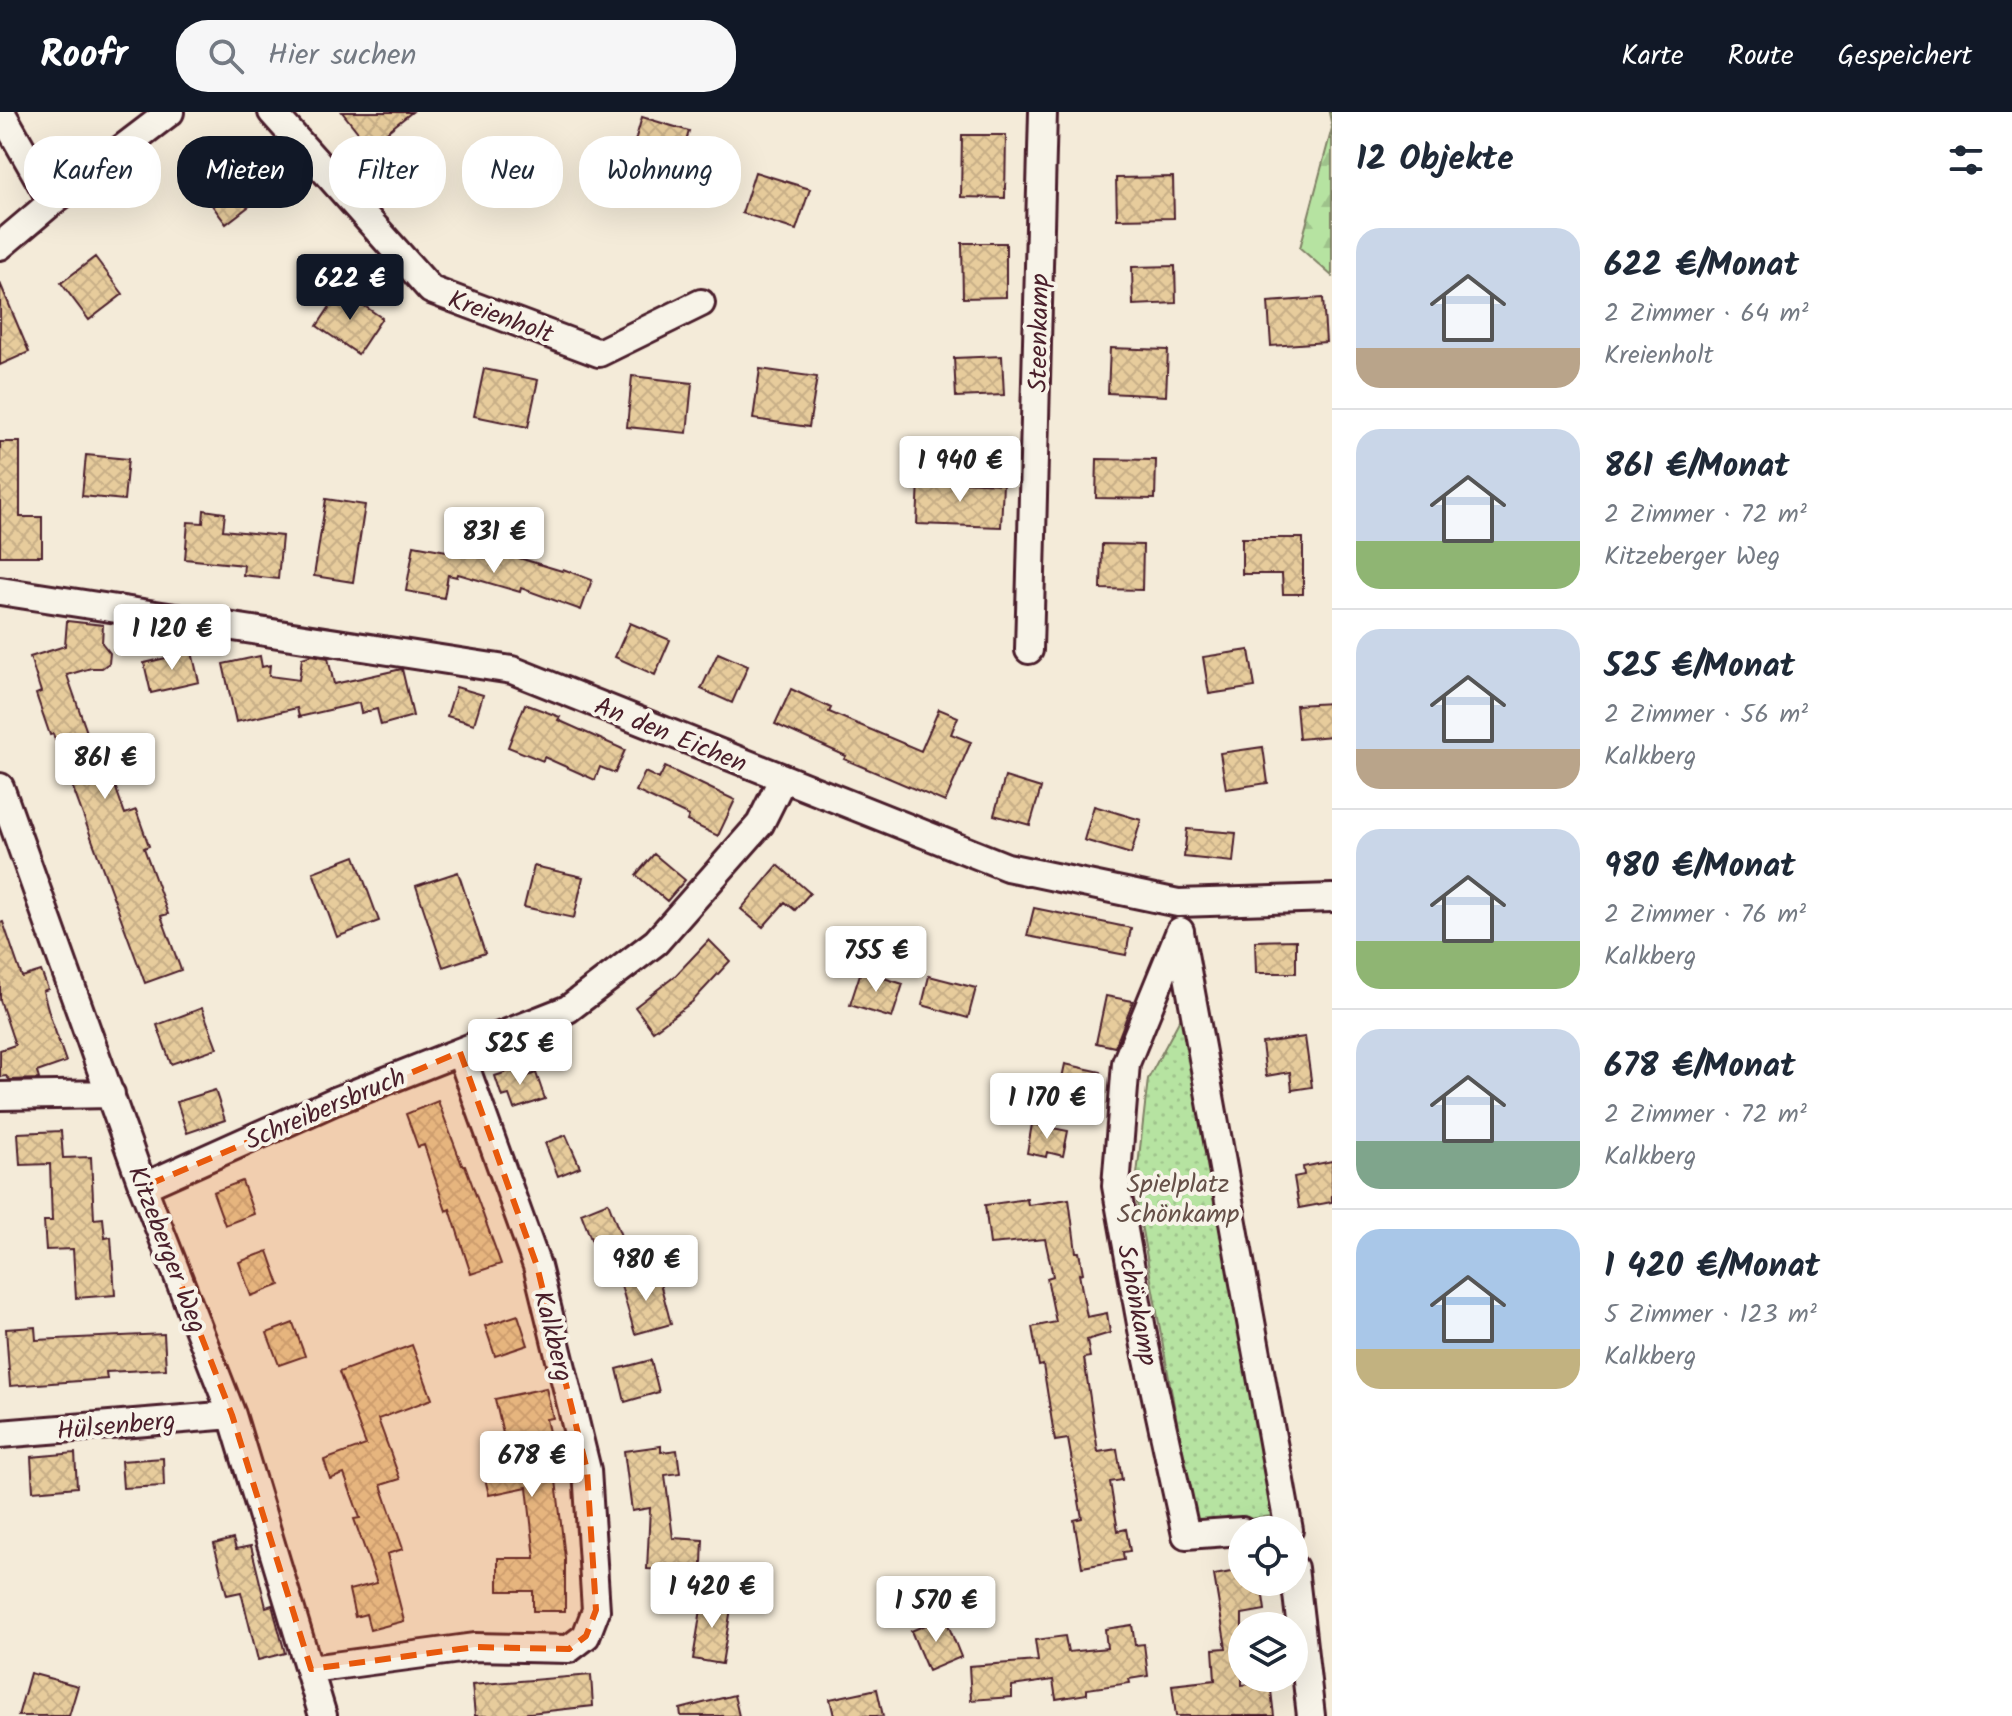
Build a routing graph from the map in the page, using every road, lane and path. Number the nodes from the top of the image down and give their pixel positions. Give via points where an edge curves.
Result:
1 (1, 112) edge
2 (170, 112) edge
3 (272, 112) edge
4 (1043, 112) edge
5 (139, 136) edge
6 (24, 153) edge
7 (45, 208) edge
8 (0, 246) edge
9 (701, 303) dead end
10 (0, 591) edge
11 (1029, 650) dead end
12 (783, 778) junction
13 (0, 787) edge
14 (1332, 898) edge
15 (1178, 903) junction
16 (1180, 931) junction
17 (460, 1052) junction
18 (111, 1094) junction
19 (0, 1096) edge
20 (143, 1187) junction
21 (232, 1415) junction
22 (0, 1434) edge
23 (1279, 1516) edge
24 (1228, 1532) edge
25 (1297, 1596) edge
26 (311, 1669) junction
27 (323, 1716) edge
28 (1311, 1716) edge

1 - 6 street
2 - 5 street
3 - 9 street, Kreienholt via 431,290 599,353
4 - 11 street, Steenkamp
7 - 8 street
10 - 12 street, An den Eichen via 512,670
12 - 15 street, An den Eichen via 1007,867
12 - 17 street, Schreibersbruch via 760,824 656,942 568,1009
13 - 18 street, Kitzeberger Weg
14 - 15 street, An den Eichen
15 - 16 street, Schönkamp
16 - 23 street, Schönkamp
16 - 24 street, Schönkamp via 1126,1063 1116,1186 1186,1535
17 - 20 street, Schreibersbruch
17 - 26 street, Kalkberg via 541,1281 587,1470 596,1610 586,1636 569,1649 475,1647
18 - 19 street
18 - 20 street, Kitzeberger Weg
20 - 21 street, Kitzeberger Weg
21 - 22 street, Hülsenberg
21 - 26 street, Kitzeberger Weg
25 - 28 street
26 - 27 street, Kitzeberger Weg

